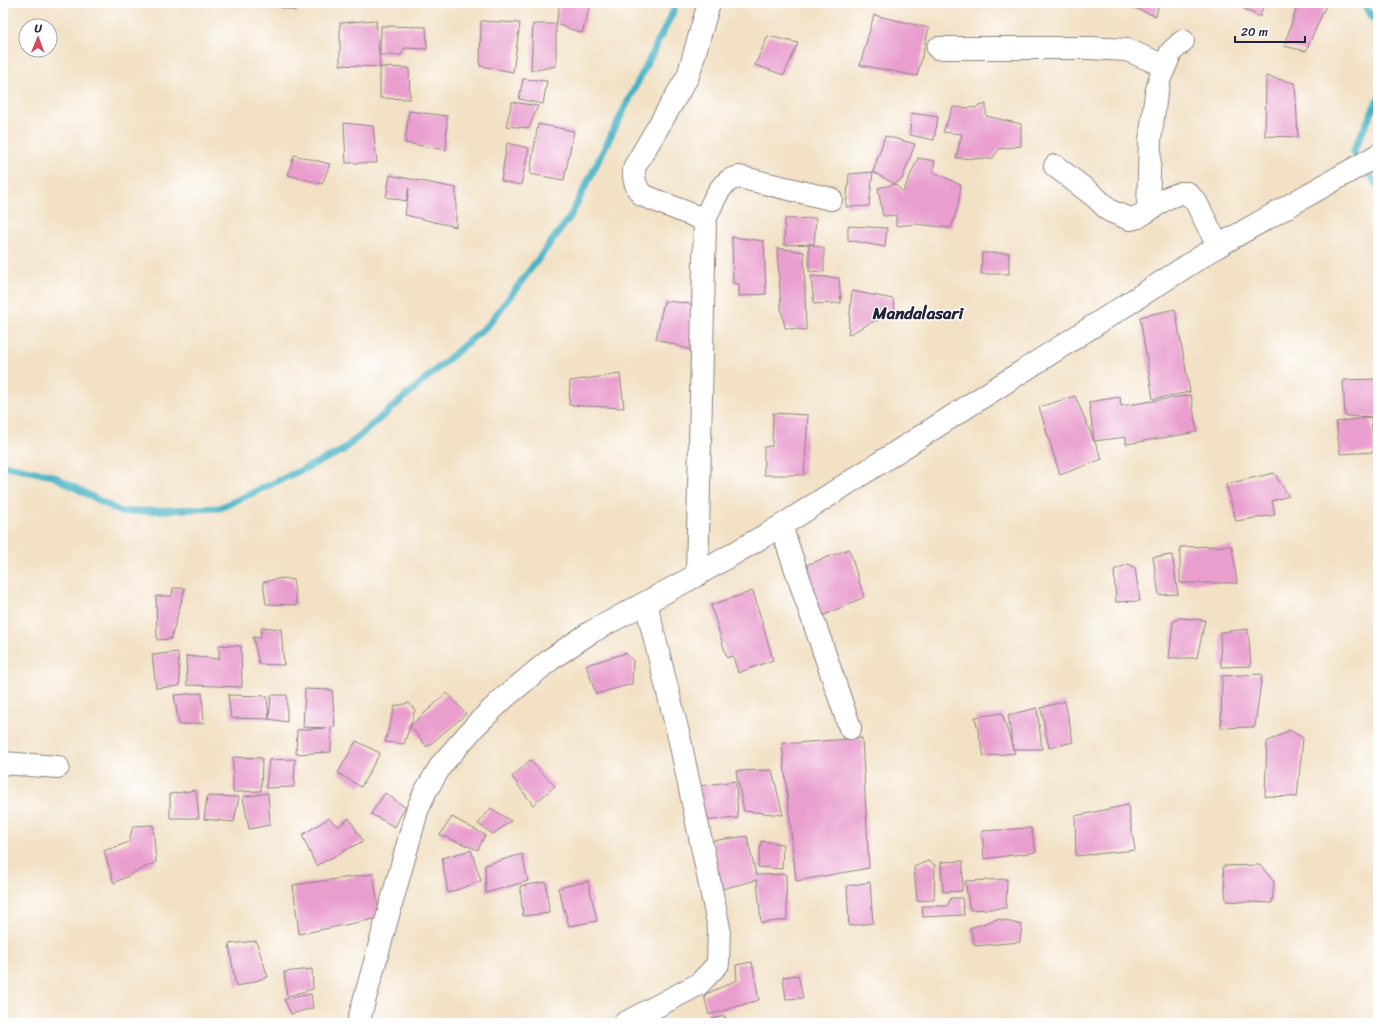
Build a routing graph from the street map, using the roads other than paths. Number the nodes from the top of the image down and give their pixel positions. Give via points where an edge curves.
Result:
1 (709, 3) edge
2 (1182, 41) dead end
3 (938, 48) dead end
4 (1165, 66) junction
5 (1378, 155) edge
6 (1055, 166) dead end
7 (831, 199) dead end
8 (1148, 210) junction
9 (705, 220) junction
10 (1218, 246) junction
11 (782, 526) junction
12 (697, 576) junction
13 (646, 602) junction
14 (850, 728) dead end
15 (3, 763) edge
16 (58, 767) dead end
17 (358, 1023) edge
18 (625, 1023) edge

1 - 9 street via 688,76 634,166 633,174 642,195
2 - 4 street via 1171,52
3 - 4 street via 1127,50
4 - 8 street via 1156,94 1150,140
5 - 10 street
6 - 8 street via 1110,211 1130,219
7 - 9 street via 740,177 730,180 722,188 713,200
8 - 10 street via 1167,198 1187,193 1196,202
9 - 12 street
10 - 11 street
11 - 12 street
11 - 14 street
12 - 13 street
13 - 17 street via 592,632 551,659 504,698 442,764 417,811
13 - 18 street via 680,741 719,928 718,964 699,984
15 - 16 street

